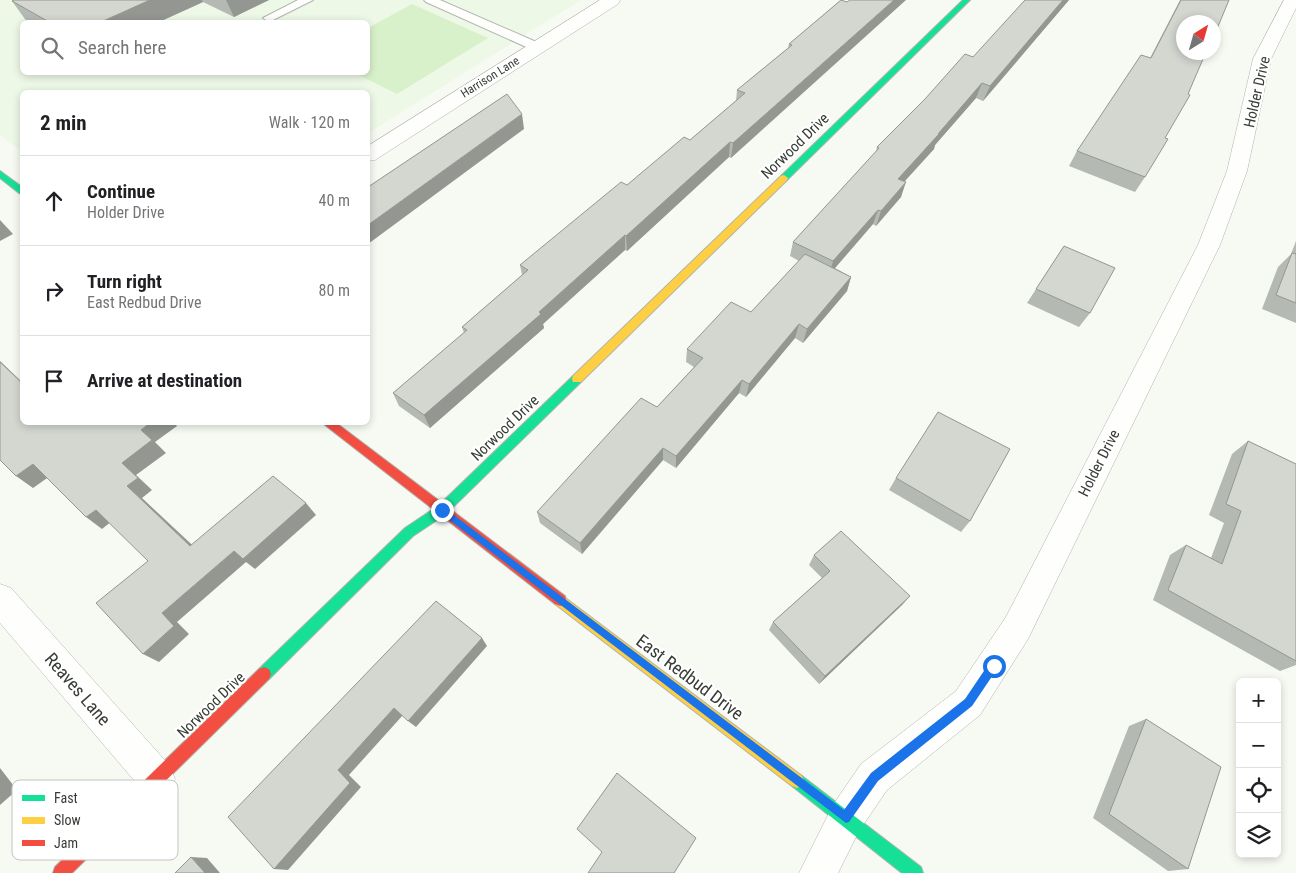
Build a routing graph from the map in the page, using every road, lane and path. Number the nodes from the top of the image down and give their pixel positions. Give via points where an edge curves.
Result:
1 (307, 0) edge
2 (430, 0) edge
3 (612, 0) edge
4 (967, 0) edge
5 (1292, 0) edge
6 (269, 18) dead end
7 (537, 48) junction
8 (370, 154) edge
9 (0, 174) edge
10 (20, 189) edge
11 (330, 425) edge
12 (442, 510) junction
13 (0, 599) edge
14 (156, 779) joint
15 (846, 818) junction
16 (74, 860) edge
17 (61, 873) edge
18 (818, 873) edge
19 (915, 873) edge

1 - 6 lane
2 - 7 lane
3 - 7 street, Harrison Lane
4 - 12 street, Norwood Drive
5 - 15 street, Holder Drive via 1262,59 1237,171 1209,245 1017,628 968,703 874,777
7 - 8 street, Harrison Lane
9 - 10 street
11 - 12 street, East Redbud Drive
12 - 14 street, Norwood Drive via 409,532
12 - 15 street, East Redbud Drive
13 - 14 street, Reaves Lane
15 - 18 street, Holder Drive
15 - 19 street, East Redbud Drive
16 - 17 street, Norwood Drive

